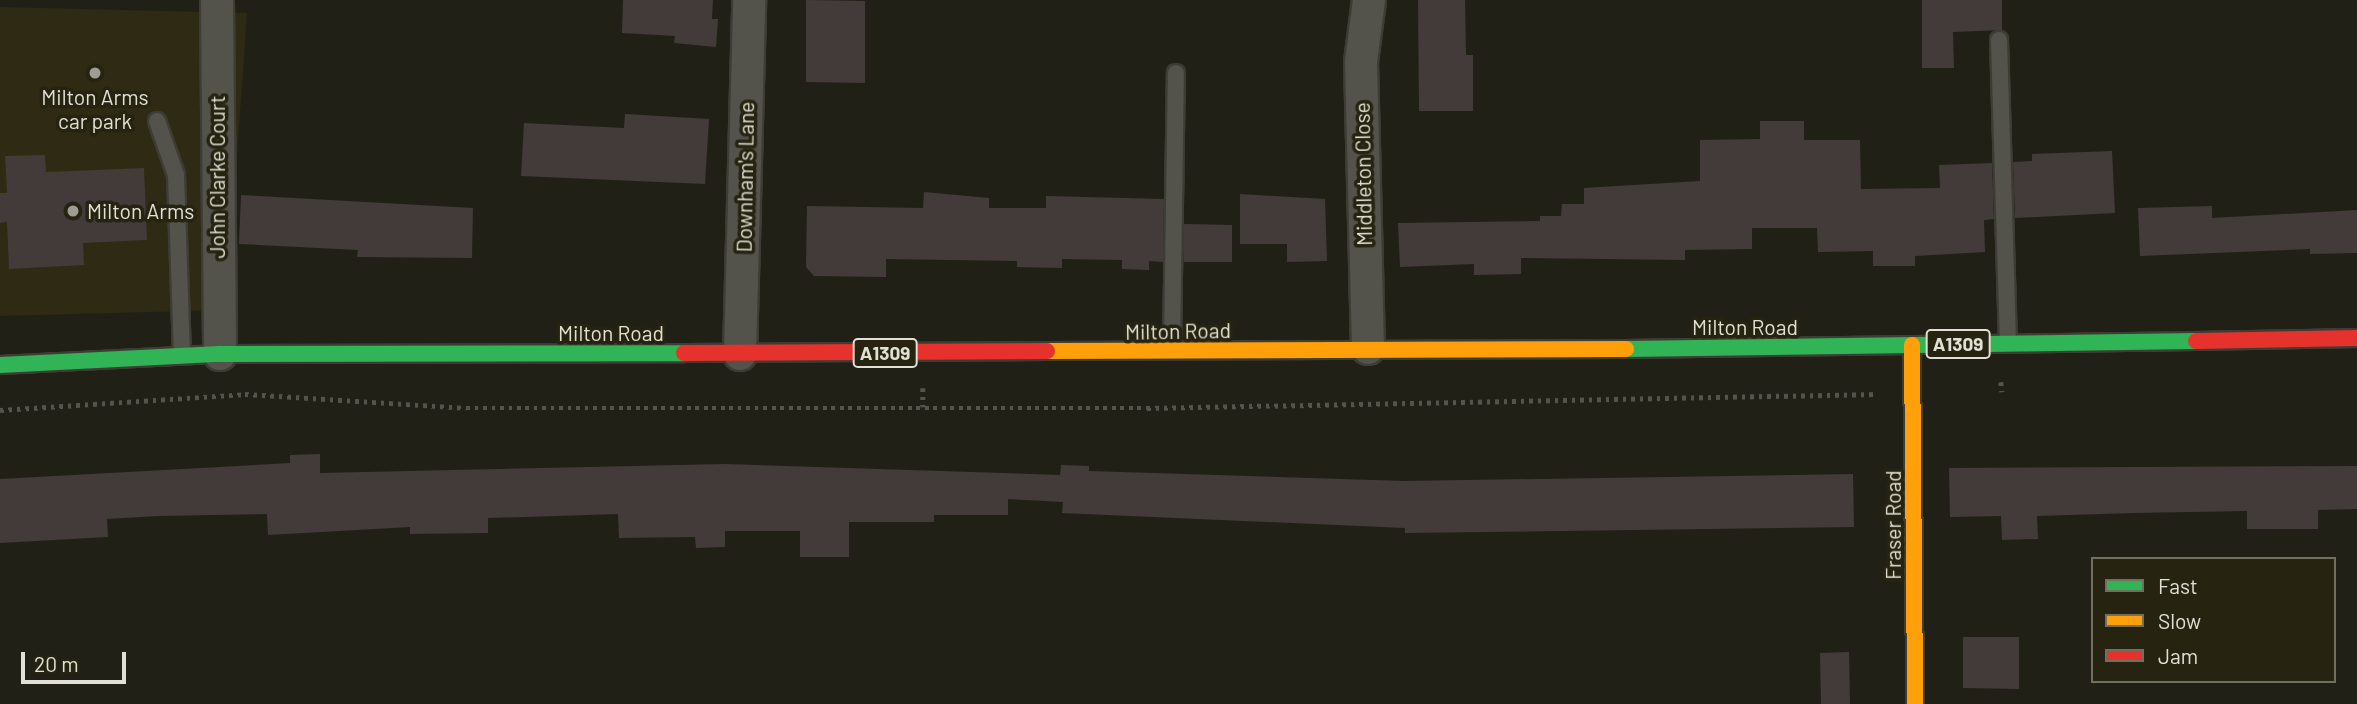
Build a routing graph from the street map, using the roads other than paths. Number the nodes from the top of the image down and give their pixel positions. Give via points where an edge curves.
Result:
1 (217, 0) edge
2 (749, 0) edge
3 (1369, 0) edge
4 (1999, 40) dead end
5 (1176, 73) dead end
6 (157, 121) dead end
7 (2357, 338) edge
8 (2008, 343) junction
9 (1912, 345) junction
10 (1368, 348) junction
11 (1172, 352) junction
12 (220, 354) junction
13 (740, 354) junction
14 (182, 356) junction
15 (0, 365) edge
16 (1915, 704) edge

1 - 12 street, John Clarke Court
2 - 13 street, Downham's Lane
3 - 10 street, Middleton Close via 1361,62
4 - 8 lane
5 - 11 lane
6 - 14 lane via 176,175
7 - 8 main road, Milton Road / A1309
8 - 9 main road, Milton Road / A1309
9 - 10 main road, Milton Road / A1309
9 - 16 main road, Fraser Road
10 - 11 main road, Milton Road / A1309
11 - 13 main road, Milton Road / A1309
12 - 13 main road, Milton Road / A1309
12 - 14 main road, Milton Road / A1309
14 - 15 main road, Milton Road / A1309

